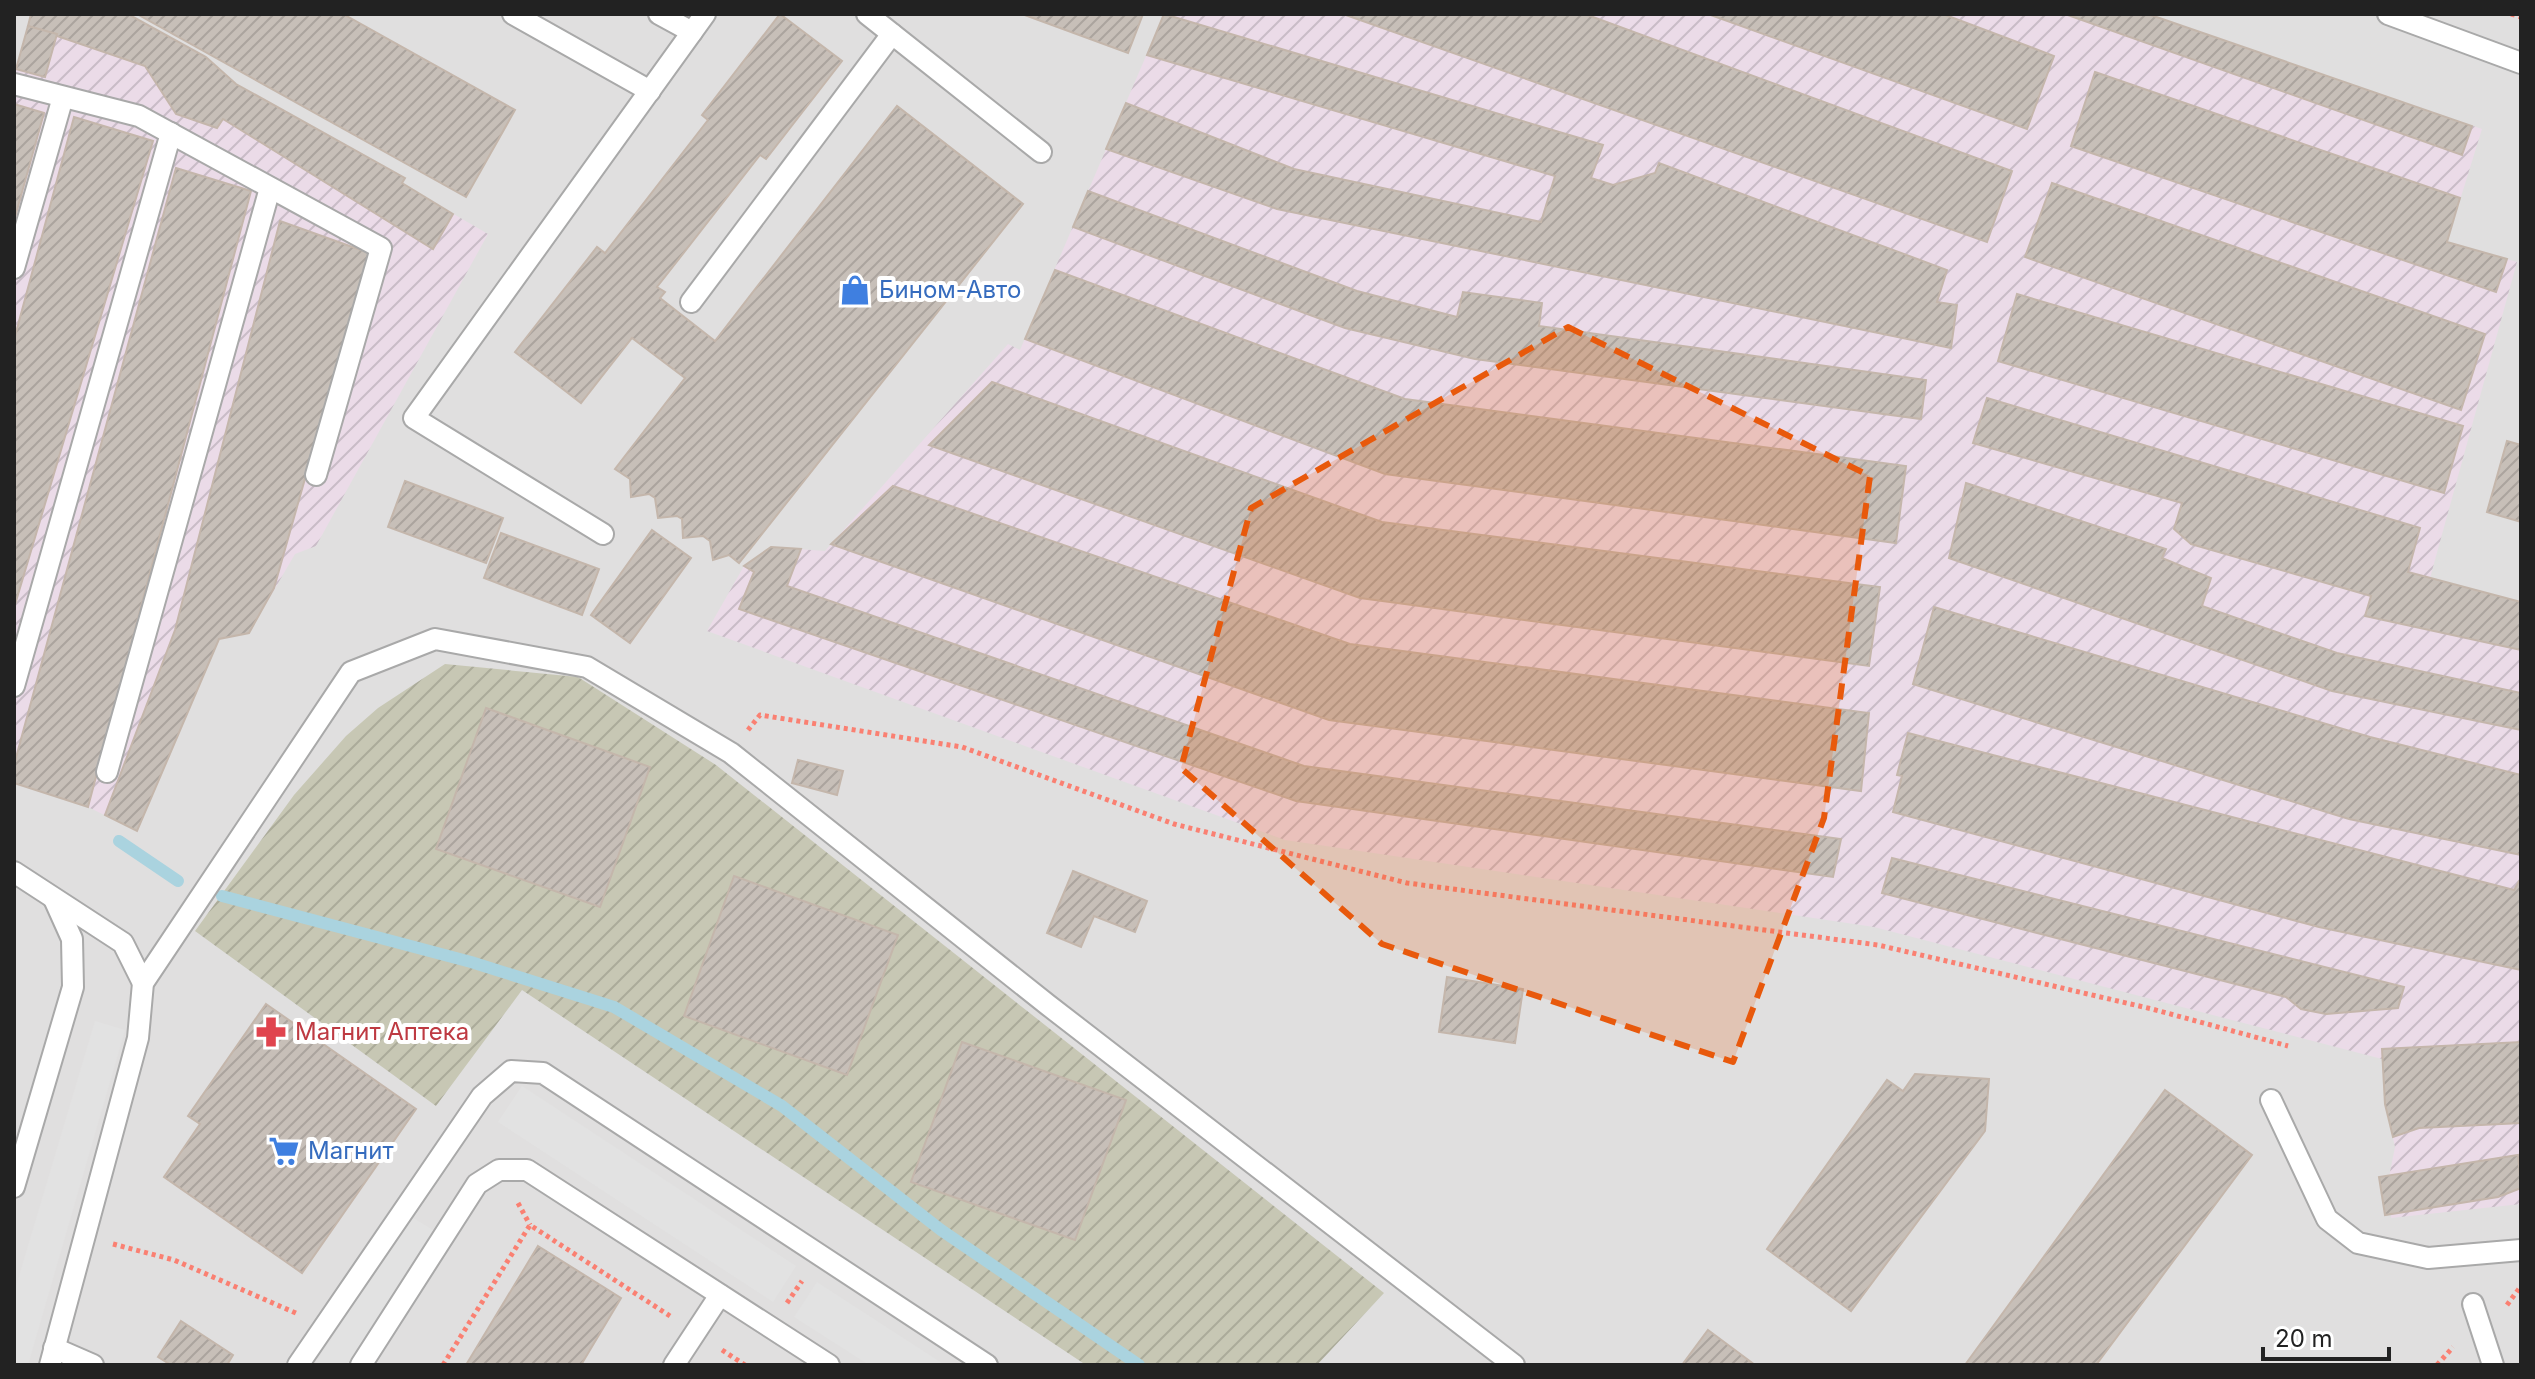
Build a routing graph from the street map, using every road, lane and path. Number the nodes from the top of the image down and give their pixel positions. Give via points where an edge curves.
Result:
1 (513, 14) edge
2 (659, 14) edge
3 (705, 14) edge
4 (867, 14) edge
5 (2388, 14) edge
6 (2511, 14) edge
7 (2521, 17) edge
8 (692, 32) junction
9 (892, 34) junction
10 (2521, 63) edge
11 (14, 84) edge
12 (650, 91) junction
13 (63, 97) junction
14 (171, 133) junction
15 (1041, 152) dead end
16 (270, 188) junction
17 (14, 268) edge
18 (691, 302) dead end
19 (316, 475) dead end
20 (603, 534) dead end
21 (14, 686) edge
22 (731, 753) junction
23 (107, 772) dead end
24 (14, 872) edge
25 (54, 899) junction
26 (143, 983) junction
27 (2288, 1046) dead end
28 (2271, 1100) dead end
29 (14, 1187) edge
30 (84, 1236) junction
31 (2521, 1250) edge
32 (819, 1254) junction
33 (720, 1295) junction
34 (2473, 1304) dead end
35 (325, 1325) junction
36 (772, 1327) junction
37 (695, 1332) junction
38 (52, 1356) edge
39 (93, 1365) edge
40 (298, 1365) edge
41 (361, 1365) edge
42 (443, 1365) edge
43 (674, 1365) edge
44 (745, 1365) edge
45 (829, 1365) edge
46 (987, 1365) edge
47 (1514, 1365) edge
48 (2493, 1365) edge

1 - 12 lane
2 - 8 lane
3 - 8 lane
4 - 9 lane
5 - 10 lane
6 - 7 path
8 - 12 lane
9 - 15 lane
9 - 18 lane
11 - 13 lane
12 - 20 lane via 414,418
13 - 14 lane via 139,116
13 - 17 lane
14 - 16 lane
14 - 21 lane
16 - 19 lane via 381,248
16 - 23 lane
22 - 26 lane via 587,667 435,639 351,672
22 - 27 path via 760,715 962,747 1174,824 1407,883 1878,945
22 - 47 lane
24 - 25 lane
25 - 26 lane via 123,943
25 - 29 lane via 72,939 73,987
26 - 30 lane via 138,1038
28 - 31 lane via 2327,1219 2358,1243 2428,1258
30 - 35 path via 174,1260
30 - 38 lane
32 - 35 lane via 543,1073 511,1071 482,1096
32 - 36 path
32 - 46 lane
33 - 36 lane
33 - 37 lane
33 - 41 lane via 527,1170 499,1170 477,1184
34 - 48 lane
35 - 40 lane
36 - 45 lane
37 - 42 path via 530,1225
37 - 43 lane
37 - 44 path
38 - 39 lane

